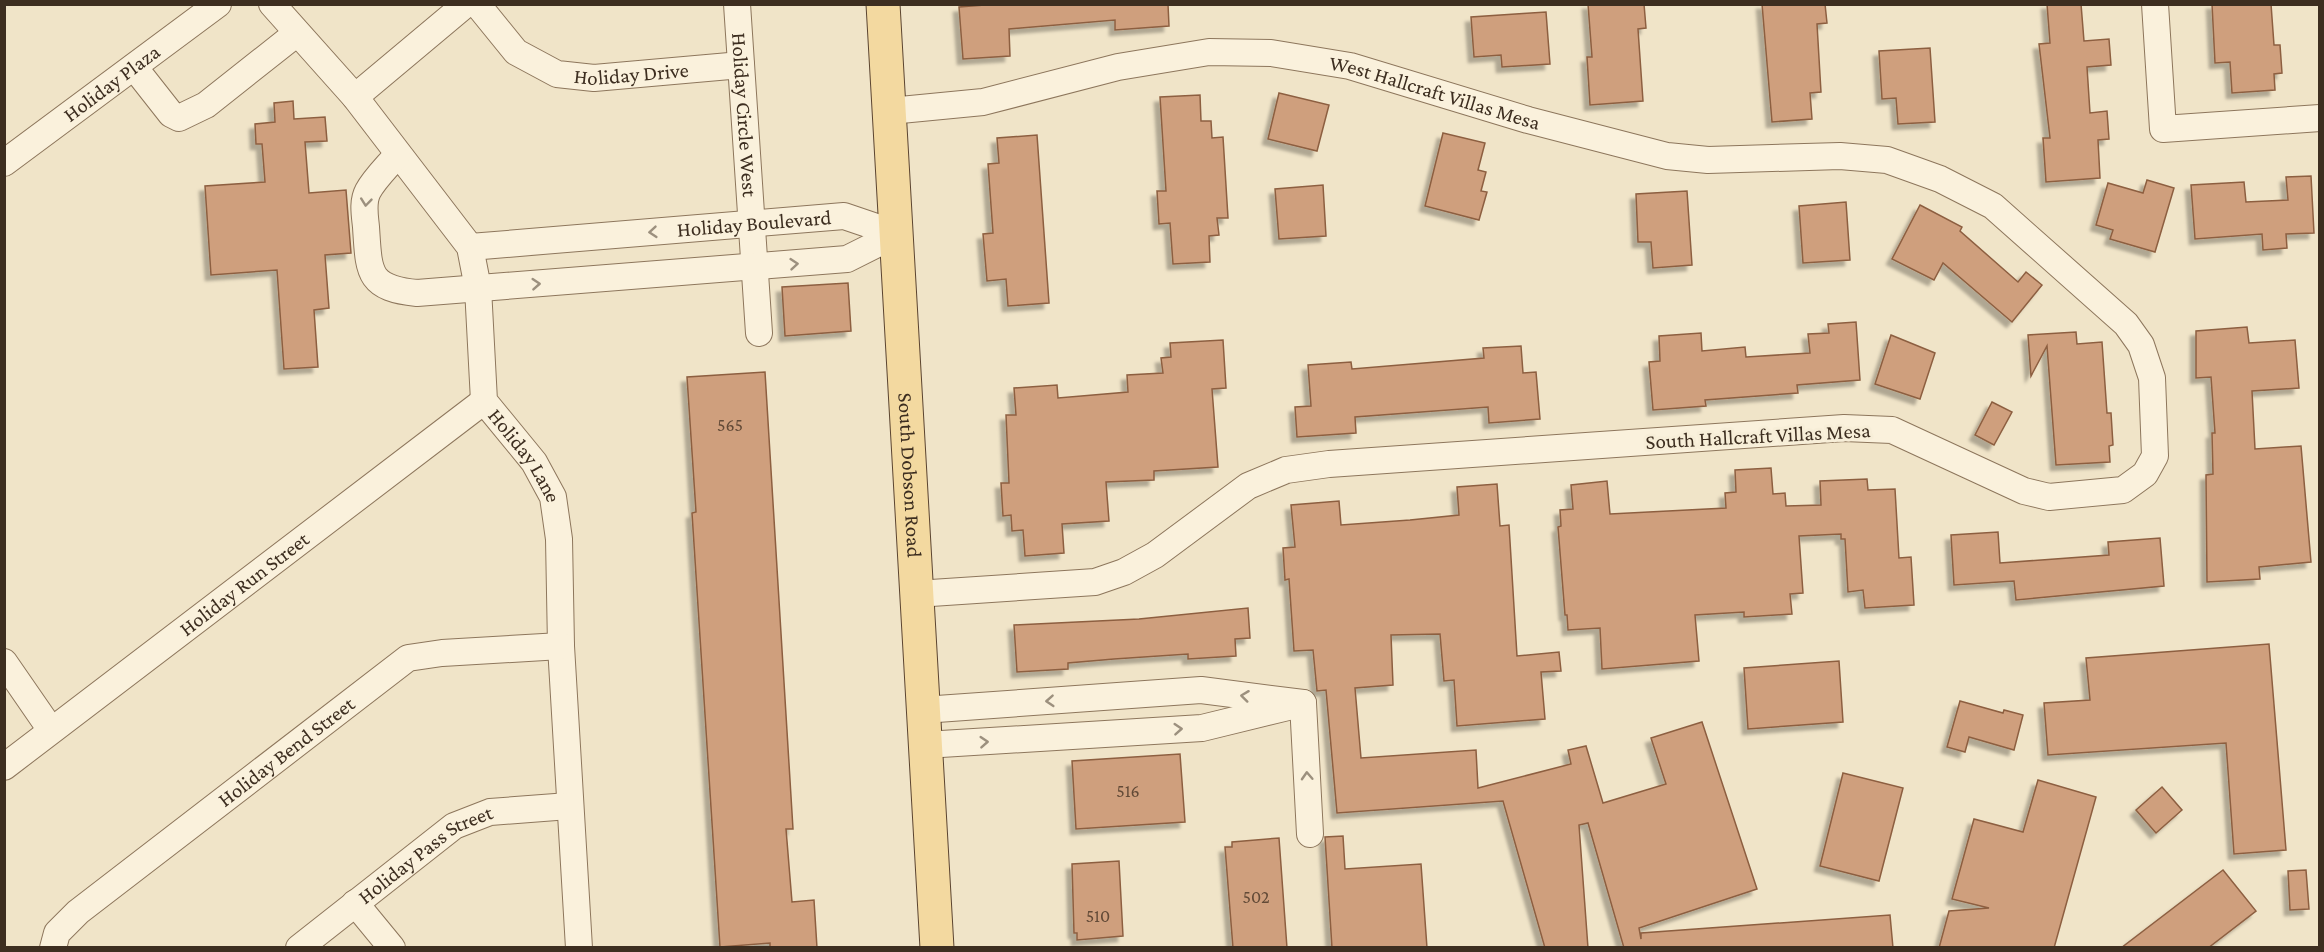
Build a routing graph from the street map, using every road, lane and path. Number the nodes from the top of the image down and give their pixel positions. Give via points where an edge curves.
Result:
1 (218, 4) edge
2 (272, 4) edge
3 (466, 4) edge
4 (477, 4) edge
5 (737, 4) edge
6 (883, 4) edge
7 (2155, 4) edge
8 (297, 33) junction
9 (741, 65) junction
10 (134, 67) junction
11 (355, 97) junction
12 (890, 111) junction
13 (2319, 118) edge
14 (397, 155) junction
15 (4, 162) edge
16 (1974, 196) joint
17 (752, 223) junction
18 (897, 234) junction
19 (470, 247) junction
20 (755, 268) junction
21 (478, 288) junction
22 (759, 333) dead end
23 (484, 401) junction
24 (916, 594) junction
25 (561, 646) junction
26 (4, 663) edge
27 (1109, 697) junction
28 (1303, 703) junction
29 (923, 710) junction
30 (51, 730) junction
31 (1111, 734) junction
32 (925, 745) junction
33 (4, 767) edge
34 (569, 806) junction
35 (1310, 834) dead end
36 (355, 903) junction
37 (53, 948) edge
38 (299, 948) edge
39 (392, 948) edge
40 (579, 948) edge
41 (937, 948) edge

1 - 10 street, Holiday Plaza
2 - 8 street, Holiday Lane
3 - 11 street
4 - 9 street, Holiday Drive via 516,52 557,74 594,78
5 - 9 street, Holiday Circle West
6 - 12 main road, South Dobson Road
7 - 13 street via 2163,129
8 - 10 street via 206,105 179,118 171,114
8 - 11 street, Holiday Lane
9 - 17 street, Holiday Circle West
10 - 15 street, Holiday Plaza
11 - 14 street, Holiday Lane
12 - 16 street, West Hallcraft Villas Mesa via 983,102 1118,67 1209,52 1271,53 1350,66 1528,120 1667,156 1708,160 1840,156 1887,160 1940,178
12 - 18 main road, South Dobson Road
14 - 19 street, Holiday Lane
14 -> 21 street, Holiday Boulevard via 368,191 364,203 369,263 376,278 390,290
16 - 24 street, South Hallcraft Villas Mesa via 1993,206 2059,264 2126,324 2141,345 2152,378 2155,456 2145,474 2123,490 2049,497 2024,491 1892,430 1844,428 1391,460 1286,470 1248,486 1155,555 1095,582
17 - 18 street, Holiday Boulevard via 844,216
17 -> 19 street, Holiday Boulevard
17 - 20 street, Holiday Circle West
20 -> 18 street, Holiday Boulevard via 847,259
18 - 24 main road, South Dobson Road
19 - 21 street, Holiday Lane
21 -> 20 street, Holiday Boulevard
20 - 22 street, Holiday Circle West
21 - 23 street, Holiday Lane
23 - 25 street, Holiday Lane via 534,462 553,497 559,539
23 - 30 street, Holiday Run Street
24 - 29 main road, South Dobson Road
25 - 34 street, Holiday Lane
25 - 37 street, Holiday Bend Street via 442,652 408,658 78,912 57,933
26 - 30 street
28 -> 27 street via 1201,690
27 -> 29 street
27 - 31 street
31 -> 28 street via 1202,728
35 -> 28 street
29 - 32 main road, South Dobson Road
30 - 33 street, Holiday Run Street
32 -> 31 street
32 - 41 main road, South Dobson Road
34 - 36 street, Holiday Pass Street via 490,812 454,825
34 - 40 street, Holiday Lane
36 - 38 street, Holiday Pass Street
36 - 39 street

